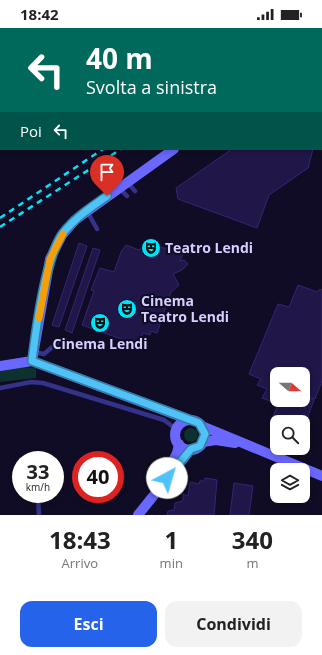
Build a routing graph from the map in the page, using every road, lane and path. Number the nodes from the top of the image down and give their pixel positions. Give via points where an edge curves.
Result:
1 (173, 150) edge
2 (127, 181) junction
3 (118, 187) junction
4 (135, 191) dead end
5 (127, 196) dead end
6 (87, 210) junction
7 (97, 229) dead end
8 (57, 343) dead end
9 (33, 356) junction
10 (0, 366) edge
11 (0, 388) edge
12 (159, 408) junction
13 (190, 420) junction
14 (202, 426) junction
15 (176, 429) junction
16 (203, 442) junction
17 (179, 444) junction
18 (246, 446) junction
19 (191, 449) junction
20 (322, 476) edge
21 (159, 488) junction
22 (39, 503) edge
23 (40, 515) edge
24 (138, 515) edge

1 - 2 street
2 - 3 street
2 - 4 lane
3 - 5 lane
3 - 6 street
6 - 7 lane
6 - 9 street via 74,220 62,235 50,259
8 - 9 lane via 44,354
9 - 10 street
9 - 12 street
11 - 15 lane via 31,382 43,383 164,420
12 - 13 street
12 - 15 street via 168,415
13 - 14 street
13 - 15 street via 182,422
14 - 16 street via 205,434
14 - 18 street
15 - 17 street
16 - 18 street via 216,440
16 - 19 street
17 - 19 street
17 - 21 street
18 - 20 street
19 - 21 street
21 - 24 street
22 - 23 lane

